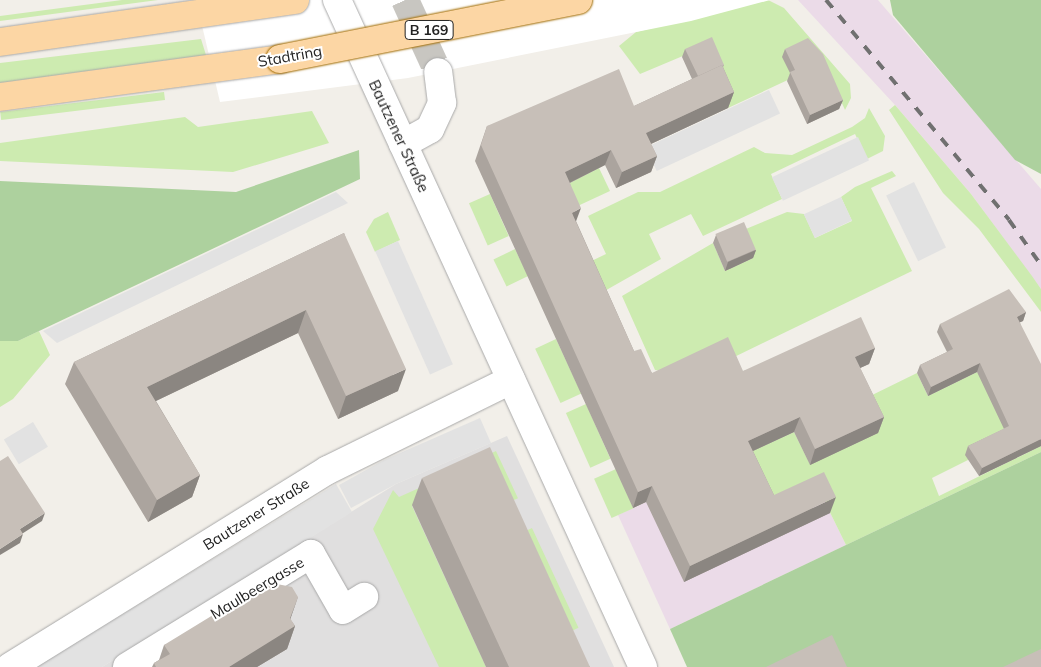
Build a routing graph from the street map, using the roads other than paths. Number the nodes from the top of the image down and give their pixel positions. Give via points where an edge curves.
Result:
1 (295, 0) edge
2 (336, 0) edge
3 (578, 0) edge
4 (0, 42) edge
5 (438, 72) tunnel mouth
6 (0, 97) edge
7 (403, 144) junction
8 (511, 380) junction
9 (364, 597) dead end
10 (0, 663) edge
11 (4, 667) edge
12 (10, 667) edge
13 (127, 667) edge
14 (643, 667) edge

1 - 4 main road
2 - 7 street, Bautzener Straße
3 - 6 main road, Stadtring / B 169, bridge via 280,59
5 - 7 street via 442,104 430,129
7 - 8 street, Bautzener Straße
8 - 12 street, Bautzener Straße via 328,470
8 - 14 street, Bautzener Straße
9 - 13 street, Maulbeergasse via 343,610 311,554
10 - 11 street

